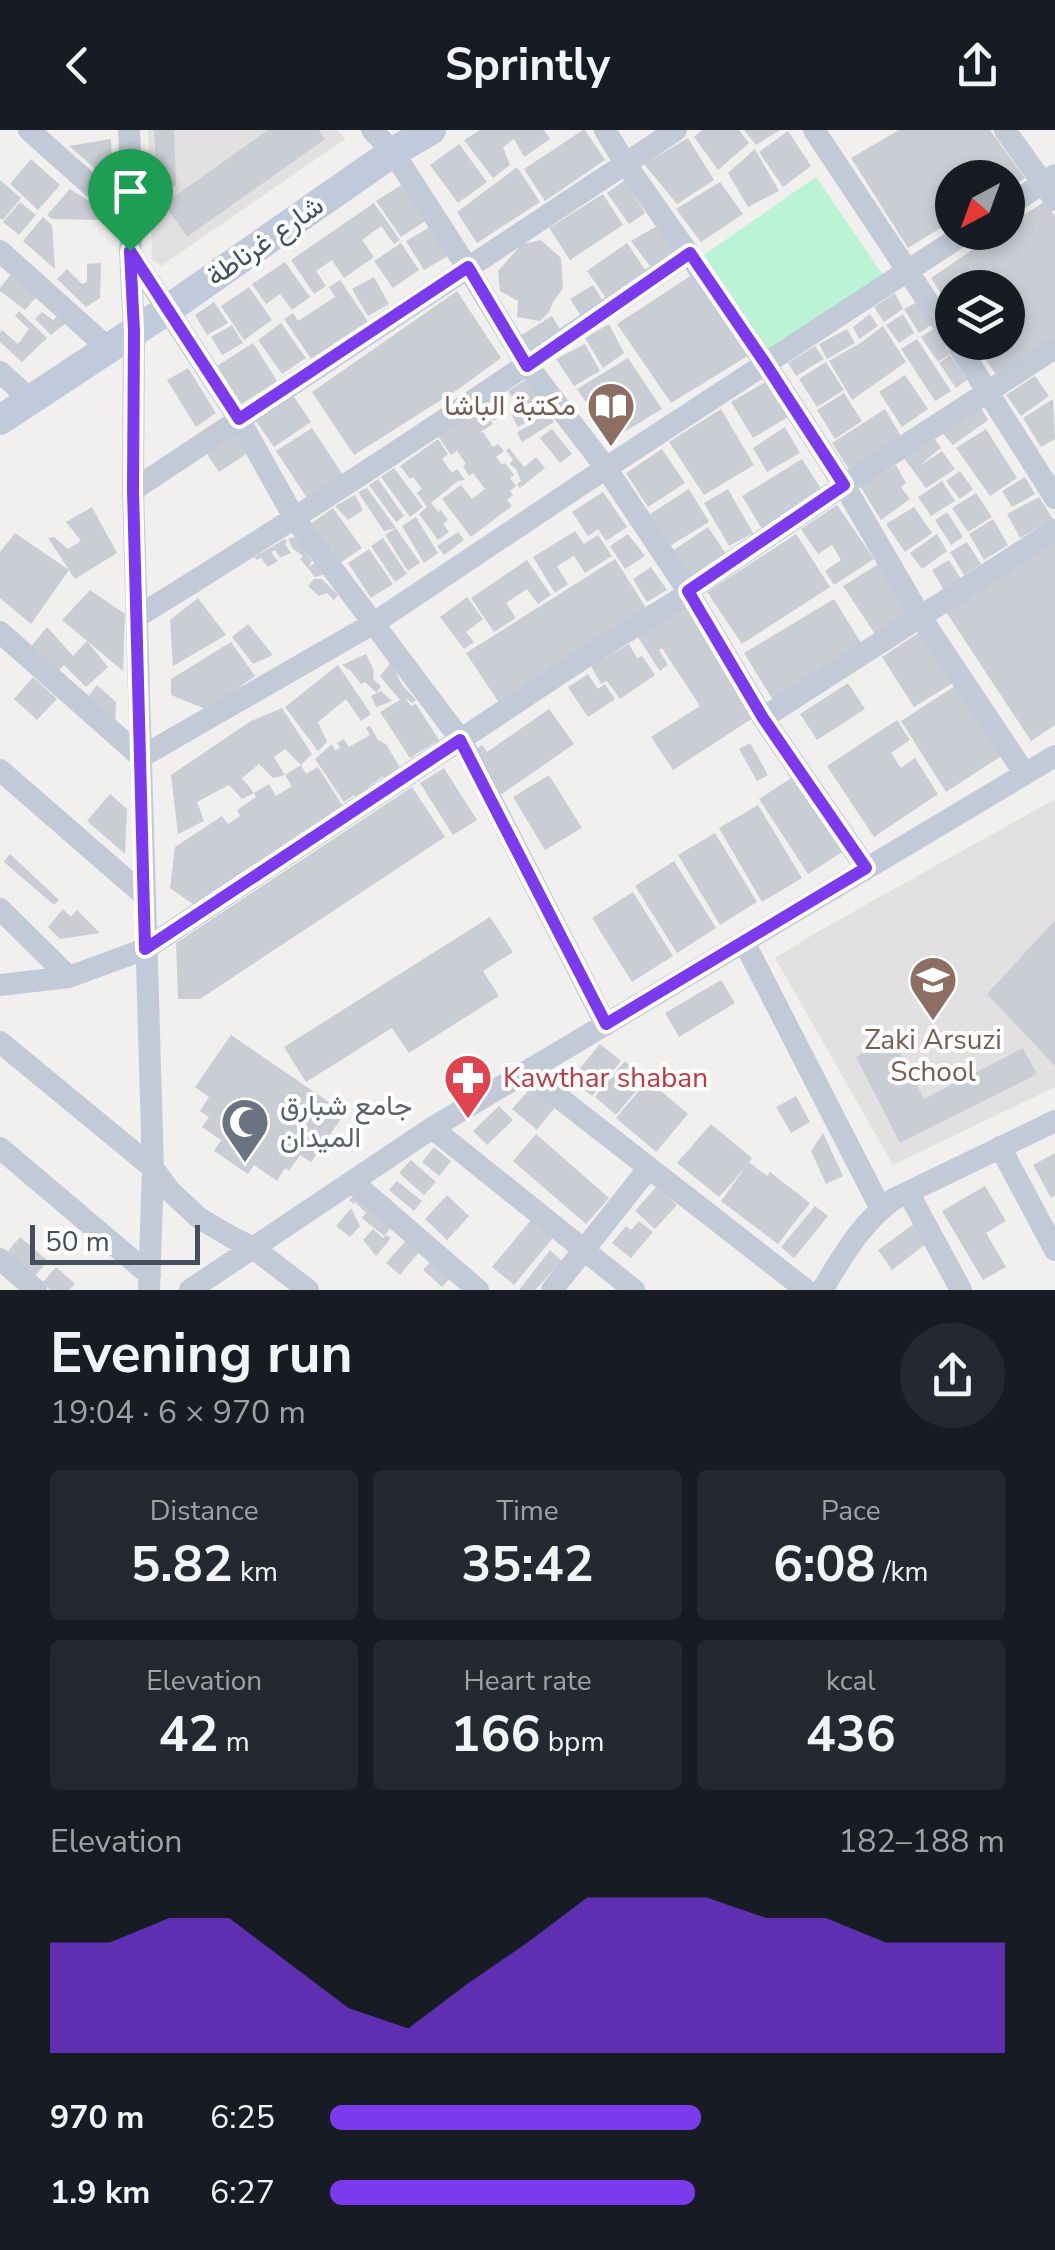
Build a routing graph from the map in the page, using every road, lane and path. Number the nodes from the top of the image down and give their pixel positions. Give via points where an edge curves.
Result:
1 (29, 130) edge
2 (129, 130) edge
3 (430, 130) edge
4 (604, 130) edge
5 (676, 130) edge
6 (814, 130) edge
7 (1006, 130) edge
8 (382, 141) edge
9 (625, 164) junction
10 (1051, 186) edge
11 (1025, 198) edge
12 (132, 223) junction
13 (0, 250) edge
14 (940, 250) edge
15 (130, 251) junction
16 (690, 253) junction
17 (468, 267) junction
18 (908, 271) junction
19 (167, 310) junction
20 (935, 312) edge
21 (121, 339) junction
22 (1055, 348) edge
23 (967, 360) edge
24 (765, 363) junction
25 (527, 366) junction
26 (0, 372) edge
27 (989, 392) junction
28 (30, 398) junction
29 (239, 419) junction
30 (0, 420) edge
31 (606, 468) junction
32 (844, 485) junction
33 (133, 490) junction
34 (1055, 498) edge
35 (296, 519) junction
36 (1055, 530) edge
37 (688, 591) junction
38 (920, 616) junction
39 (137, 617) junction
40 (374, 623) junction
41 (0, 632) edge
42 (763, 718) junction
43 (460, 740) junction
44 (1055, 756) edge
45 (141, 758) junction
46 (0, 770) edge
47 (1025, 774) junction
48 (866, 868) junction
49 (145, 896) junction
50 (0, 909) edge
51 (744, 942) junction
52 (145, 949) junction
53 (69, 976) junction
54 (0, 985) edge
55 (606, 1024) junction
56 (0, 1042) edge
57 (526, 1072) junction
58 (1055, 1121) edge
59 (432, 1128) junction
60 (1000, 1147) junction
61 (0, 1148) edge
62 (153, 1168) junction
63 (648, 1169) junction
64 (353, 1182) junction
65 (908, 1192) junction
66 (880, 1209) junction
67 (252, 1247) junction
68 (584, 1249) junction
69 (1055, 1250) edge
70 (0, 1259) edge
71 (149, 1283) edge
72 (36, 1290) edge
73 (190, 1290) edge
74 (308, 1290) edge
75 (478, 1290) edge
76 (552, 1290) edge
77 (634, 1290) edge
78 (806, 1290) edge
79 (822, 1290) edge
80 (961, 1290) edge

1 - 12 street
2 - 12 street
3 - 8 main road, شارع غرناطة
4 - 9 street
5 - 9 street
6 - 18 street
7 - 10 street
8 - 17 street
8 - 19 main road, شارع غرناطة
9 - 16 street
9 - 17 street
10 - 11 street
12 - 15 street
13 - 21 street
14 - 18 street
15 - 19 street
15 - 21 street
16 - 24 street
16 - 25 street
17 - 25 street
17 - 29 street
18 - 20 street
18 - 24 street
19 - 21 main road, شارع غرناطة
19 - 29 street
21 - 28 main road, شارع غرناطة
21 - 33 street
22 - 27 street
23 - 27 street
24 - 31 street
24 - 32 street
25 - 31 street
25 - 35 street
26 - 28 street
27 - 32 street
27 - 34 street
28 - 30 main road, شارع غرناطة
29 - 33 street
29 - 35 street
31 - 37 street
31 - 40 street
32 - 37 street
32 - 38 street
33 - 39 street
35 - 39 street
35 - 40 street
36 - 38 street
37 - 42 street
37 - 43 street
38 - 42 street
38 - 47 street
39 - 45 street
40 - 43 street
40 - 45 street
41 - 45 street
42 - 48 street
43 - 52 street
43 - 55 street
44 - 47 street
45 - 49 street
46 - 49 street
47 - 48 street
48 - 51 street
49 - 52 street
50 - 53 street
51 - 55 street
51 - 66 street
52 - 53 street
52 - 62 street
53 - 54 street
55 - 57 street
56 - 62 street
57 - 59 street
57 - 63 street
58 - 60 street
59 - 64 street
59 - 68 street
60 - 65 street
60 - 69 street
61 - 71 street
62 - 67 street via 199,1218
62 - 71 street
63 - 68 street
63 - 78 street
64 - 67 street
64 - 75 street
65 - 66 street
65 - 80 street
66 - 79 street
67 - 73 street
67 - 74 street
68 - 76 street
68 - 77 street
70 - 72 street

